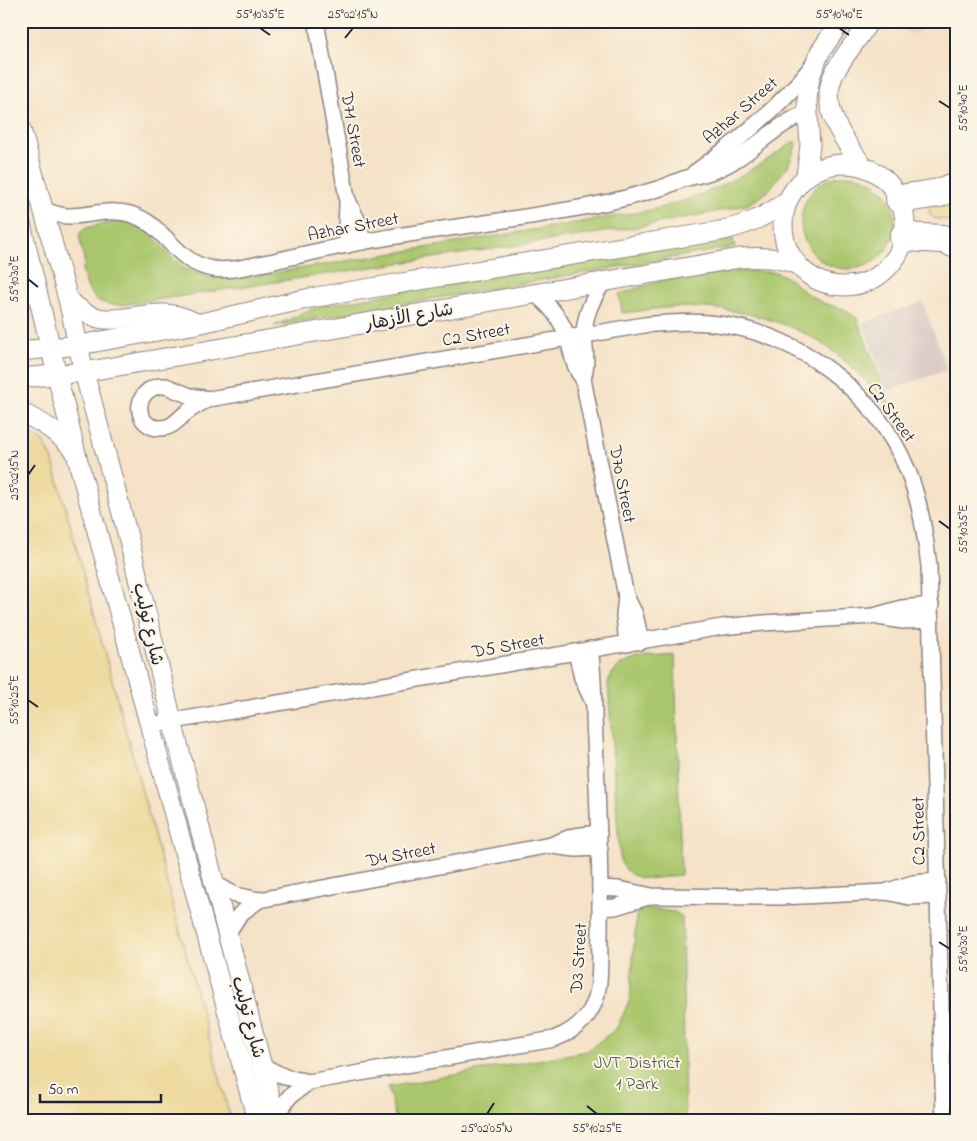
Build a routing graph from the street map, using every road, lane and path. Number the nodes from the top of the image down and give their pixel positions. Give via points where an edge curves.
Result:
1 (316, 21) edge
2 (841, 21) edge
3 (861, 24) edge
4 (814, 64) junction
5 (808, 113) junction
6 (21, 129) edge
7 (863, 166) junction
8 (806, 176) junction
9 (686, 178) junction
10 (956, 186) edge
11 (900, 199) junction
12 (787, 202) junction
13 (42, 208) junction
14 (21, 226) edge
15 (904, 237) junction
16 (356, 244) junction
17 (956, 244) edge
18 (796, 264) junction
19 (604, 282) junction
20 (535, 294) junction
21 (68, 299) junction
22 (197, 324) junction
23 (584, 335) junction
24 (567, 338) junction
25 (79, 345) junction
26 (52, 348) junction
27 (21, 351) edge
28 (84, 372) junction
29 (58, 374) junction
30 (21, 378) edge
31 (584, 379) junction
32 (209, 399) dead end
33 (21, 413) edge
34 (75, 450) junction
35 (931, 612) junction
36 (634, 643) junction
37 (583, 651) junction
38 (172, 721) junction
39 (150, 725) junction
40 (599, 840) junction
41 (214, 883) junction
42 (600, 888) junction
43 (938, 888) junction
44 (652, 896) junction
45 (259, 900) junction
46 (600, 908) junction
47 (227, 934) junction
48 (262, 1066) junction
49 (309, 1082) junction
50 (269, 1118) edge
51 (944, 1120) edge

1 - 16 street, D71 Street via 347,198 346,225
2 - 4 street
3 - 7 street via 835,72 829,99 840,129
4 - 5 street via 807,88
4 - 9 street, Azhar Street via 772,108
5 - 8 street via 810,145
5 - 9 street, Azhar Street via 786,122 731,163
6 - 13 street, شارع توليب
7 - 8 street, شارع الأزهار via 834,164
7 - 11 street, شارع الأزهار via 885,179
8 - 12 street, شارع الأزهار
9 - 16 street, Azhar Street via 640,194 585,207
10 - 11 highway via 938,193
11 - 15 street, شارع الأزهار via 904,211
12 - 18 street, شارع الأزهار via 783,234
12 - 22 street, شارع الأزهار via 768,215 737,227 310,298
13 - 16 street, Azhar Street via 58,216 69,217 104,212 130,214 152,225 189,260 212,269 236,269
13 - 21 street, شارع توليب
14 - 26 street, شارع توليب
15 - 17 highway
15 - 18 street, شارع الأزهار via 899,253 885,271 862,284 833,286 812,278
18 - 19 street, شارع الأزهار via 784,259 740,258
19 - 20 street, شارع الأزهار
19 - 23 street, D70 Street via 590,306
20 - 24 street, D70 Street via 555,313
20 - 28 street, شارع الأزهار
21 - 22 street via 84,312 107,320 162,314
21 - 25 street, شارع توليب
22 - 25 street, شارع الأزهار
23 - 24 street, C2 Street
23 - 31 street, D70 Street via 587,363
23 - 35 street, C2 Street via 644,325 709,322 772,338 801,351 828,369 875,414 908,470 925,533
24 - 31 street, D70 Street via 577,371
24 - 32 street, C2 Street
25 - 26 street, شارع الأزهار
25 - 28 street, شارع توليب
26 - 27 street, شارع الأزهار
26 - 29 street, شارع توليب
28 - 29 street, شارع الأزهار
28 - 38 street, شارع توليب via 129,540
29 - 30 street, شارع الأزهار
29 - 34 street, شارع توليب
31 - 36 street, D70 Street via 626,596 635,614
33 - 34 street via 52,430
34 - 39 street, شارع توليب
35 - 36 street, D5 Street via 902,608 874,616 747,624
35 - 43 street, C2 Street
36 - 37 street, D5 Street
37 - 38 street, D5 Street
37 - 40 street, D3 Street via 594,675
38 - 39 street, D5 Street
38 - 41 street, شارع توليب
39 - 50 street, شارع توليب
40 - 42 street, D3 Street
40 - 45 street, D4 Street via 576,849 550,846
41 - 45 street, D4 Street via 235,895
41 - 47 street, شارع توليب
42 - 44 street
42 - 46 street, D3 Street
43 - 44 street via 913,883 887,892 780,897
43 - 51 street, C2 Street
44 - 46 street via 620,906
45 - 47 street, D4 Street via 240,914
46 - 49 street, D3 Street via 599,982 594,1003 586,1017 564,1034
47 - 48 street, شارع توليب
48 - 49 street, D3 Street via 285,1077
48 - 50 street, شارع توليب
49 - 50 street, D3 Street

